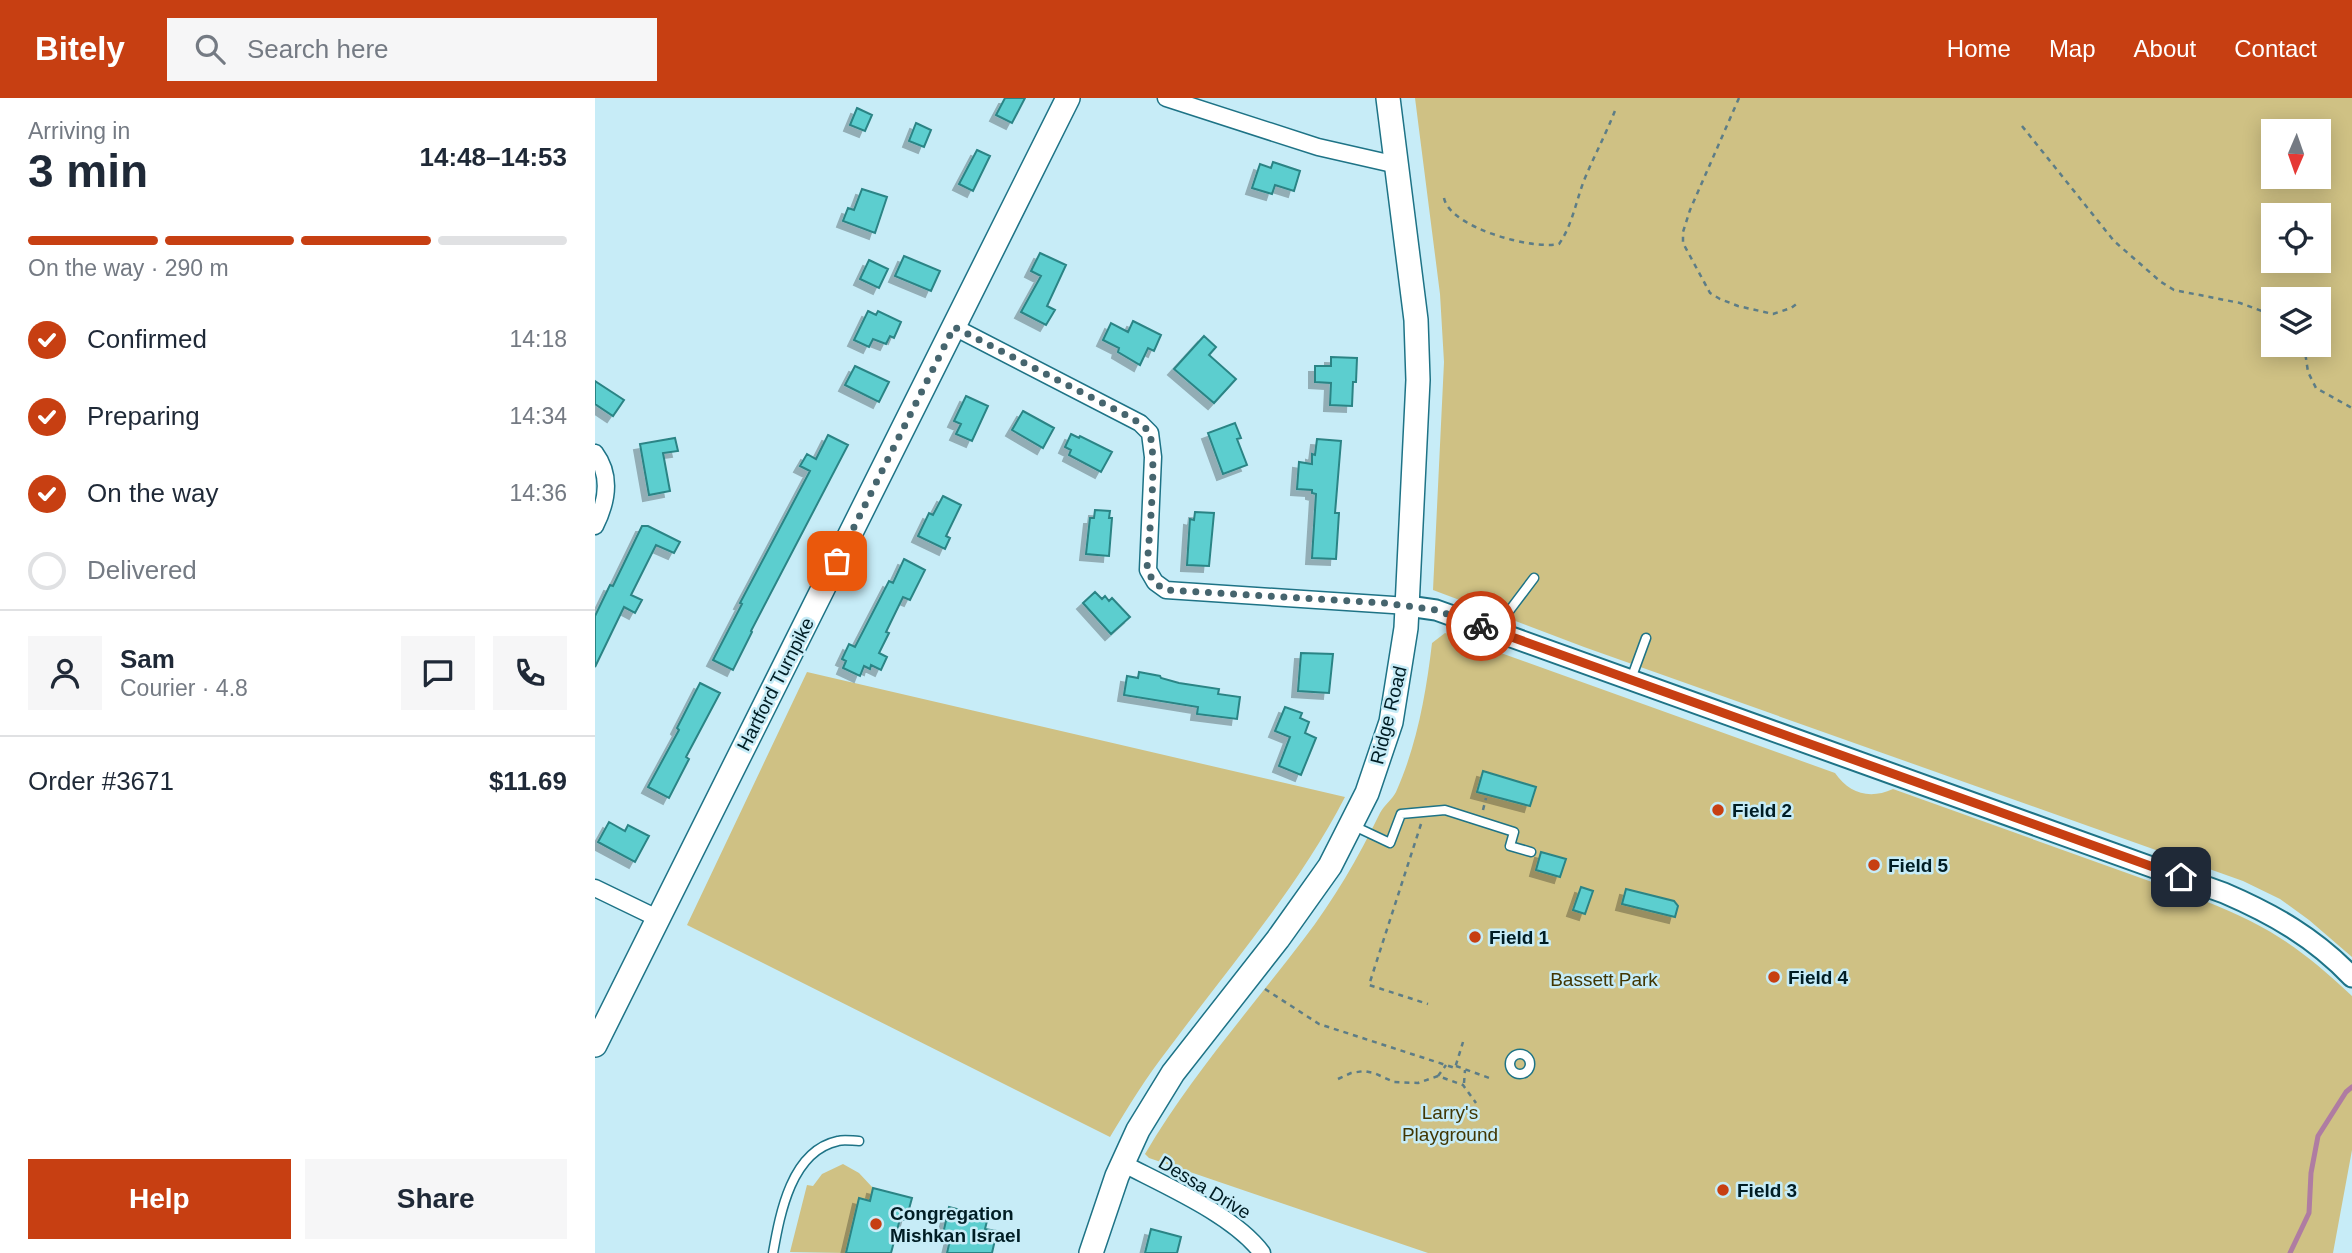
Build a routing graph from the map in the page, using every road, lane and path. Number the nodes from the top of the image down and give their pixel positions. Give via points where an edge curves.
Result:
1 (1068, 98) edge
2 (1166, 98) edge
3 (1388, 98) edge
4 (1739, 98) edge
5 (1616, 108) dead end
6 (2022, 127) dead end
7 (1397, 164) junction
8 (1444, 198) dead end
9 (1799, 302) dead end
10 (2261, 311) edge
11 (954, 327) junction
12 (2306, 357) edge
13 (2352, 408) edge
14 (595, 453) edge
15 (595, 526) edge
16 (1534, 578) dead end
17 (1408, 606) junction
18 (1494, 631) junction
19 (1646, 638) dead end
20 (1631, 679) junction
21 (1425, 810) junction
22 (1353, 825) junction
23 (1531, 852) dead end
24 (595, 888) edge
25 (657, 918) junction
26 (2352, 977) edge
27 (1262, 988) dead end
28 (1428, 1004) dead end
29 (1463, 1042) dead end
30 (595, 1045) edge
31 (1446, 1065) junction
32 (1455, 1066) junction
33 (1465, 1070) junction
34 (1438, 1076) junction
35 (1338, 1079) dead end
36 (1493, 1079) dead end
37 (1463, 1085) junction
38 (1476, 1103) dead end
39 (859, 1141) dead end
40 (1122, 1163) junction
41 (773, 1253) edge
42 (1091, 1253) edge
43 (1262, 1253) edge

1 - 11 main road, Hartford Turnpike
2 - 7 street via 1327,149
3 - 7 main road, Ridge Road
4 - 9 path via 1690,211 1683,243 1710,293 1720,299 1773,313
5 - 8 path via 1559,244 1547,247 1477,229 1456,217
6 - 10 path via 2114,241 2161,282 2174,290
7 - 17 main road, Ridge Road via 1418,348
11 - 17 street via 1140,423 1150,433 1153,457 1147,570 1165,590
11 - 25 main road, Hartford Turnpike
12 - 13 path via 2316,388
14 - 15 street via 606,476 607,496
16 - 18 lane
17 - 18 street via 1436,610
17 - 22 main road, Ridge Road via 1391,722
18 - 20 street
19 - 20 lane
20 - 26 street via 2224,893 2289,924
21 - 22 lane via 1401,814 1390,844
21 - 23 lane via 1445,810 1504,828 1514,832 1510,846
21 - 28 path via 1369,985
22 - 40 main road, Ridge Road via 1305,903 1157,1097
24 - 25 street
25 - 30 main road, Hartford Turnpike
27 - 31 path via 1319,1024
29 - 32 path
31 - 32 path
31 - 34 path
32 - 33 path
33 - 36 path
33 - 37 path
34 - 35 path via 1418,1083 1394,1082 1364,1071
34 - 37 path
37 - 38 path
39 - 41 lane via 838,1140 804,1163 786,1198
40 - 42 main road, Ridge Road
40 - 43 street, Dessa Drive via 1232,1224

